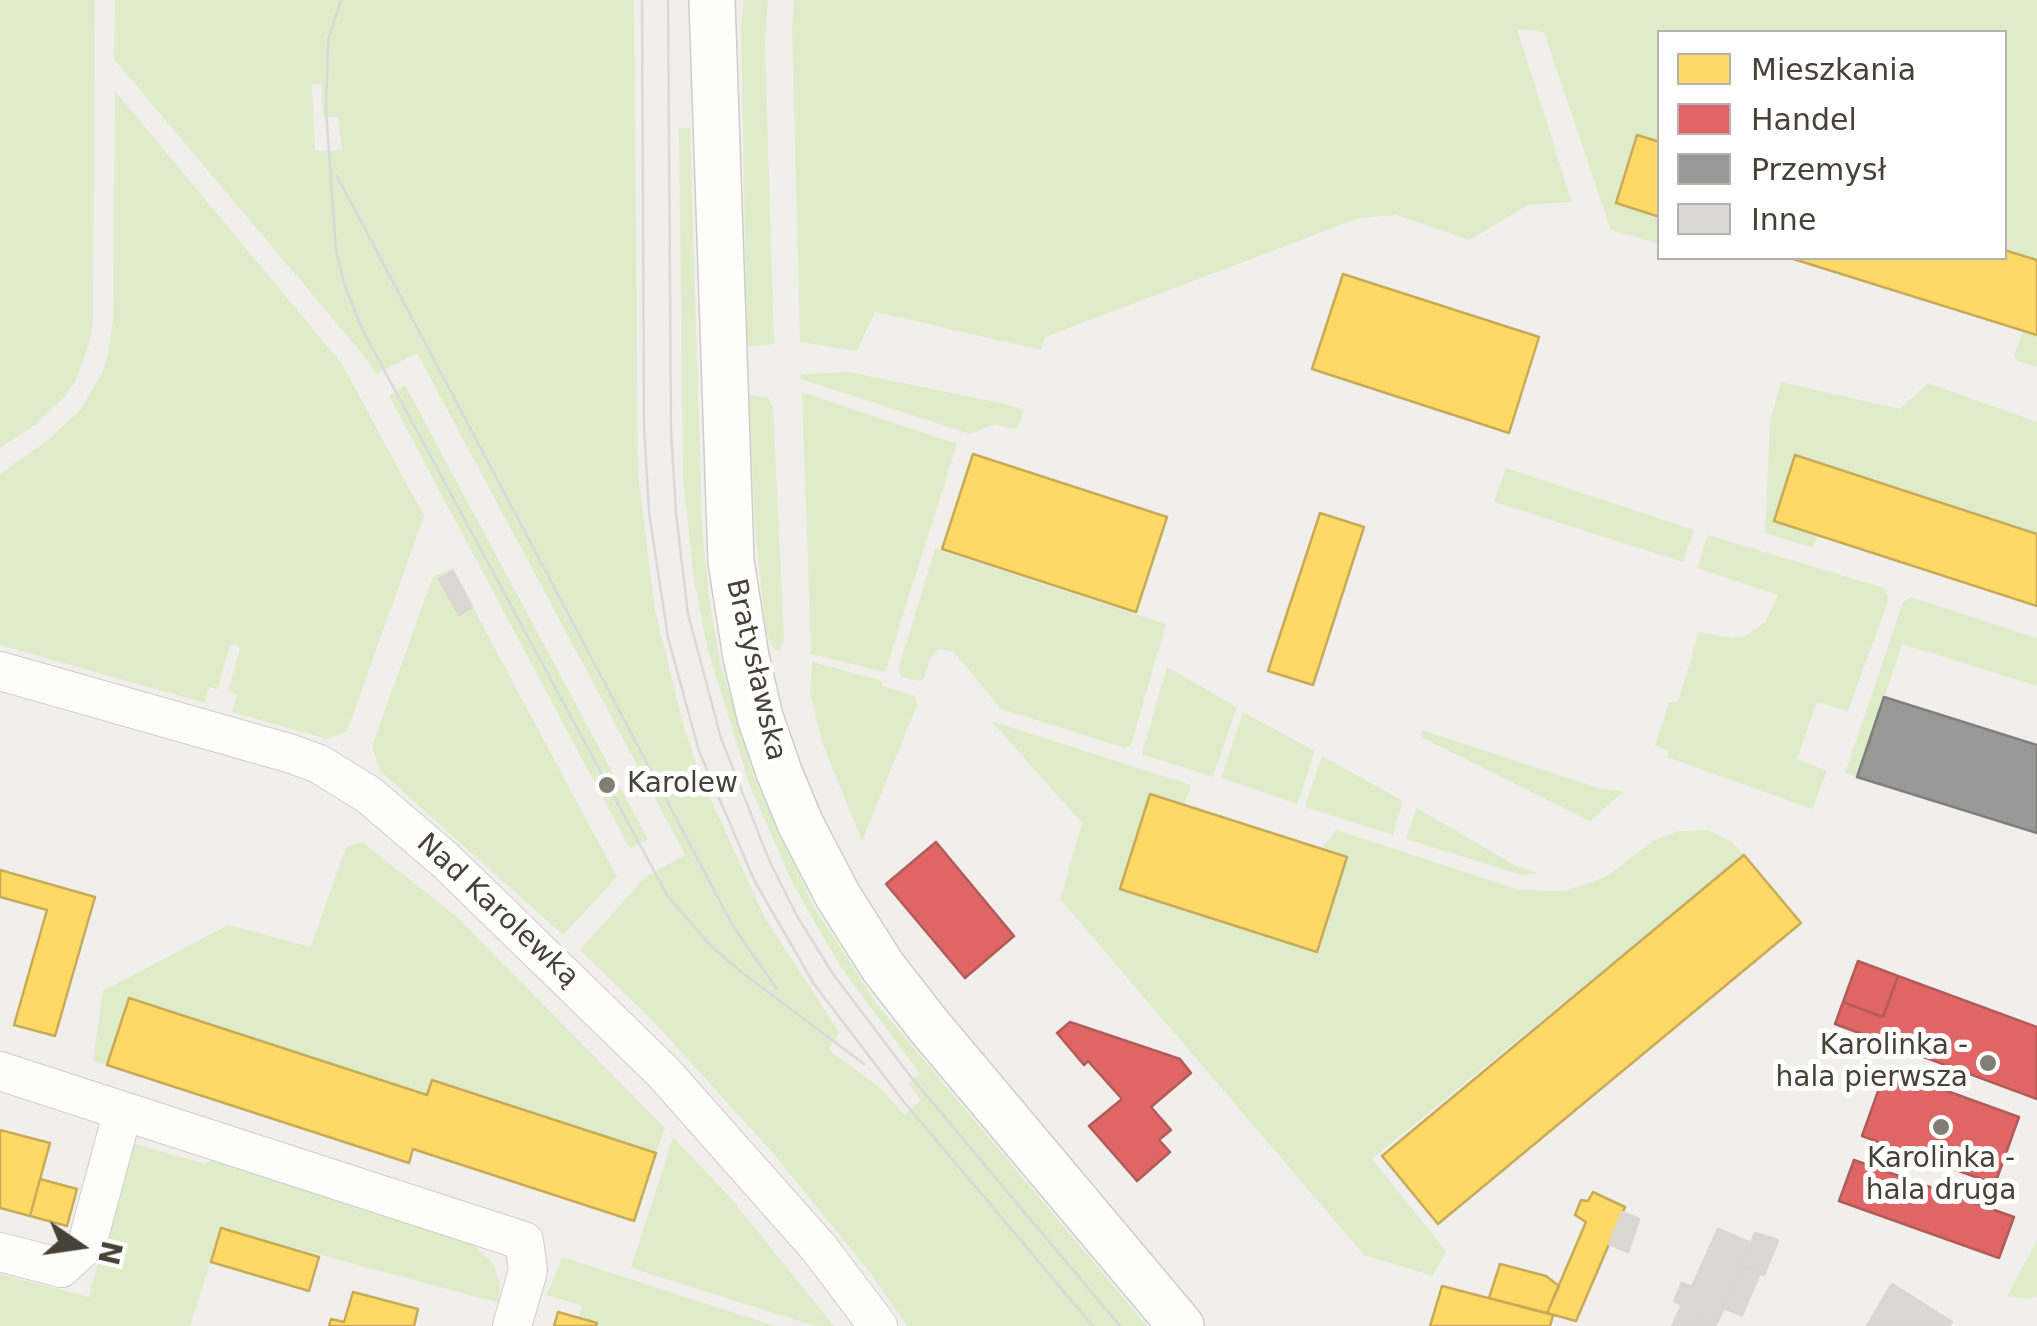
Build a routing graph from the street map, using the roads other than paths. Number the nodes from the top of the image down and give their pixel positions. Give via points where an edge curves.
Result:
1 (712, 0) edge
2 (0, 671) edge
3 (0, 1070) edge
4 (123, 1111) junction
5 (0, 1252) edge
6 (512, 1326) edge
7 (878, 1326) edge
8 (1181, 1326) edge

1 - 8 street, Bratysławska via 731,561 746,657 778,772 838,896 883,967
2 - 7 street, Nad Karolewką via 292,754 369,795 663,1072 820,1248
3 - 4 street
4 - 5 street via 88,1244 62,1268
4 - 6 street via 524,1240 528,1271

